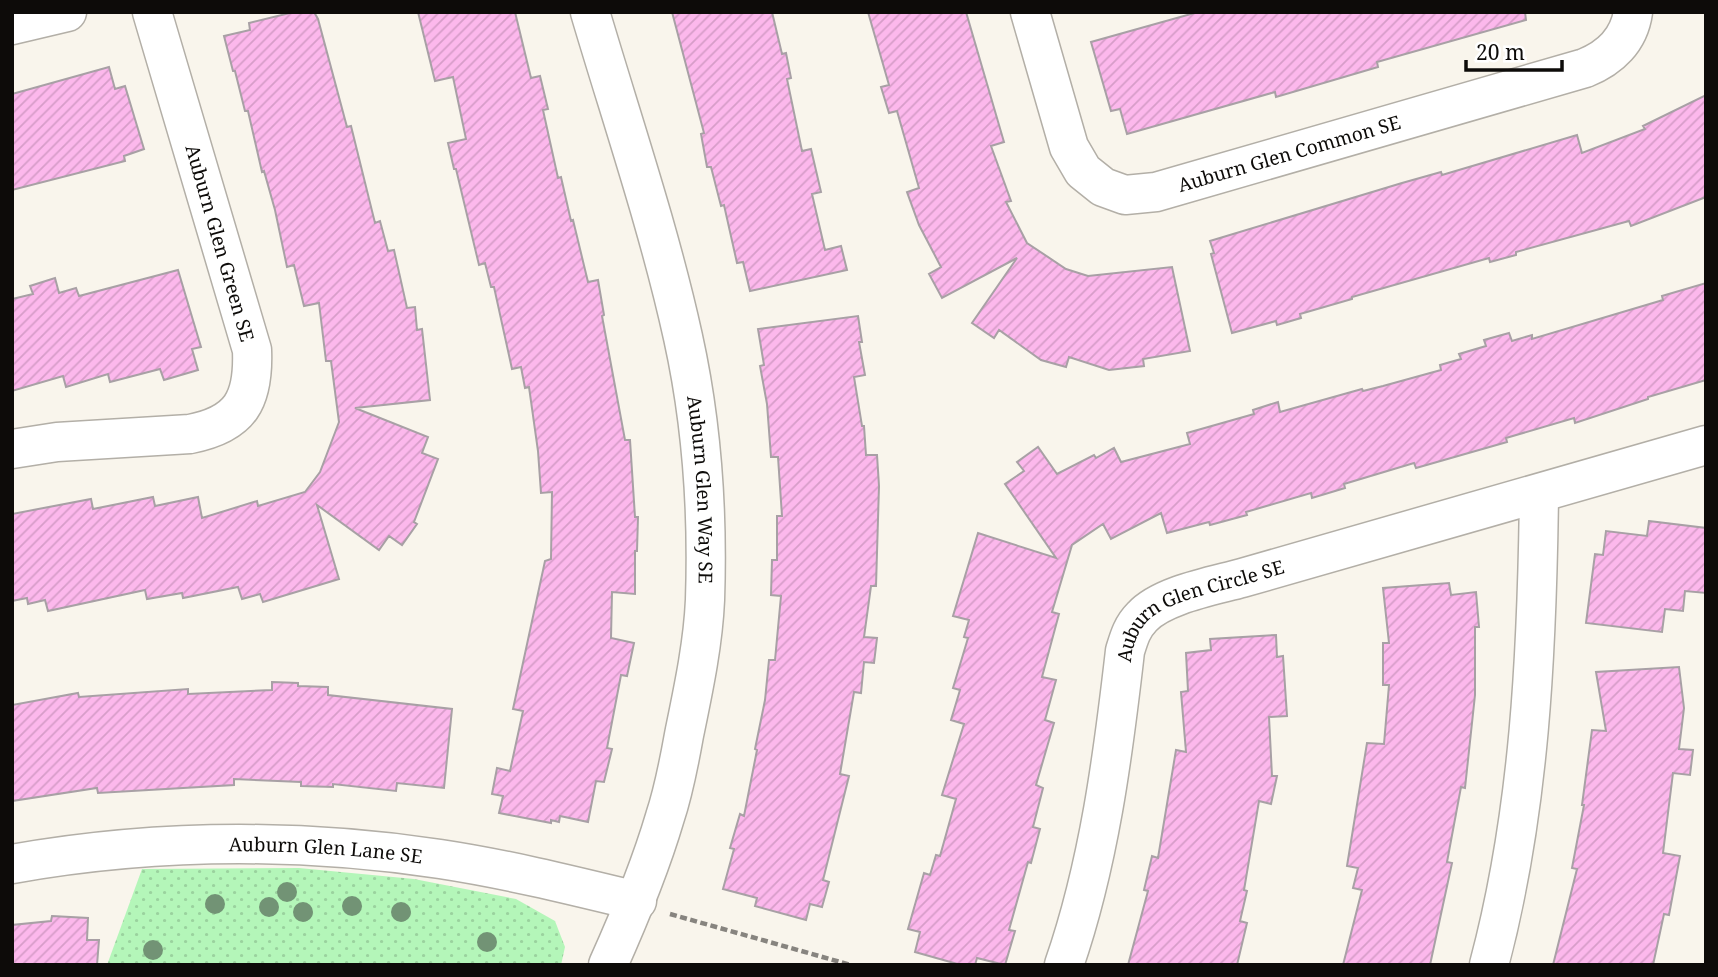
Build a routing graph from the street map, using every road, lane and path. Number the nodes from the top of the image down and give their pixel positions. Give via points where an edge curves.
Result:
1 (66, 12) edge
2 (152, 12) edge
3 (590, 12) edge
4 (1030, 12) edge
5 (1633, 12) edge
6 (12, 25) edge
7 (1706, 445) edge
8 (12, 449) edge
9 (1539, 494) junction
10 (12, 864) edge
11 (637, 901) junction
12 (608, 965) edge
13 (851, 965) edge
14 (1064, 965) edge
15 (1489, 965) edge

1 - 6 street
2 - 8 street, Auburn Glen Green SE via 252,350 249,391 236,415 209,430
3 - 11 street, Auburn Glen Way SE via 683,338 705,504 705,601 696,677 666,816
4 - 5 street, Auburn Glen Common SE via 1069,147 1083,171 1103,187 1125,195 1156,192 1585,68 1615,51
7 - 9 street, Auburn Glen Circle SE
9 - 14 street, Auburn Glen Circle SE via 1167,600 1140,618 1125,651 1107,785
9 - 15 street via 1534,683 1524,785
10 - 11 street, Auburn Glen Lane SE via 131,848 244,843 337,847 440,859
11 - 12 street, Auburn Glen Way SE
11 - 13 path

